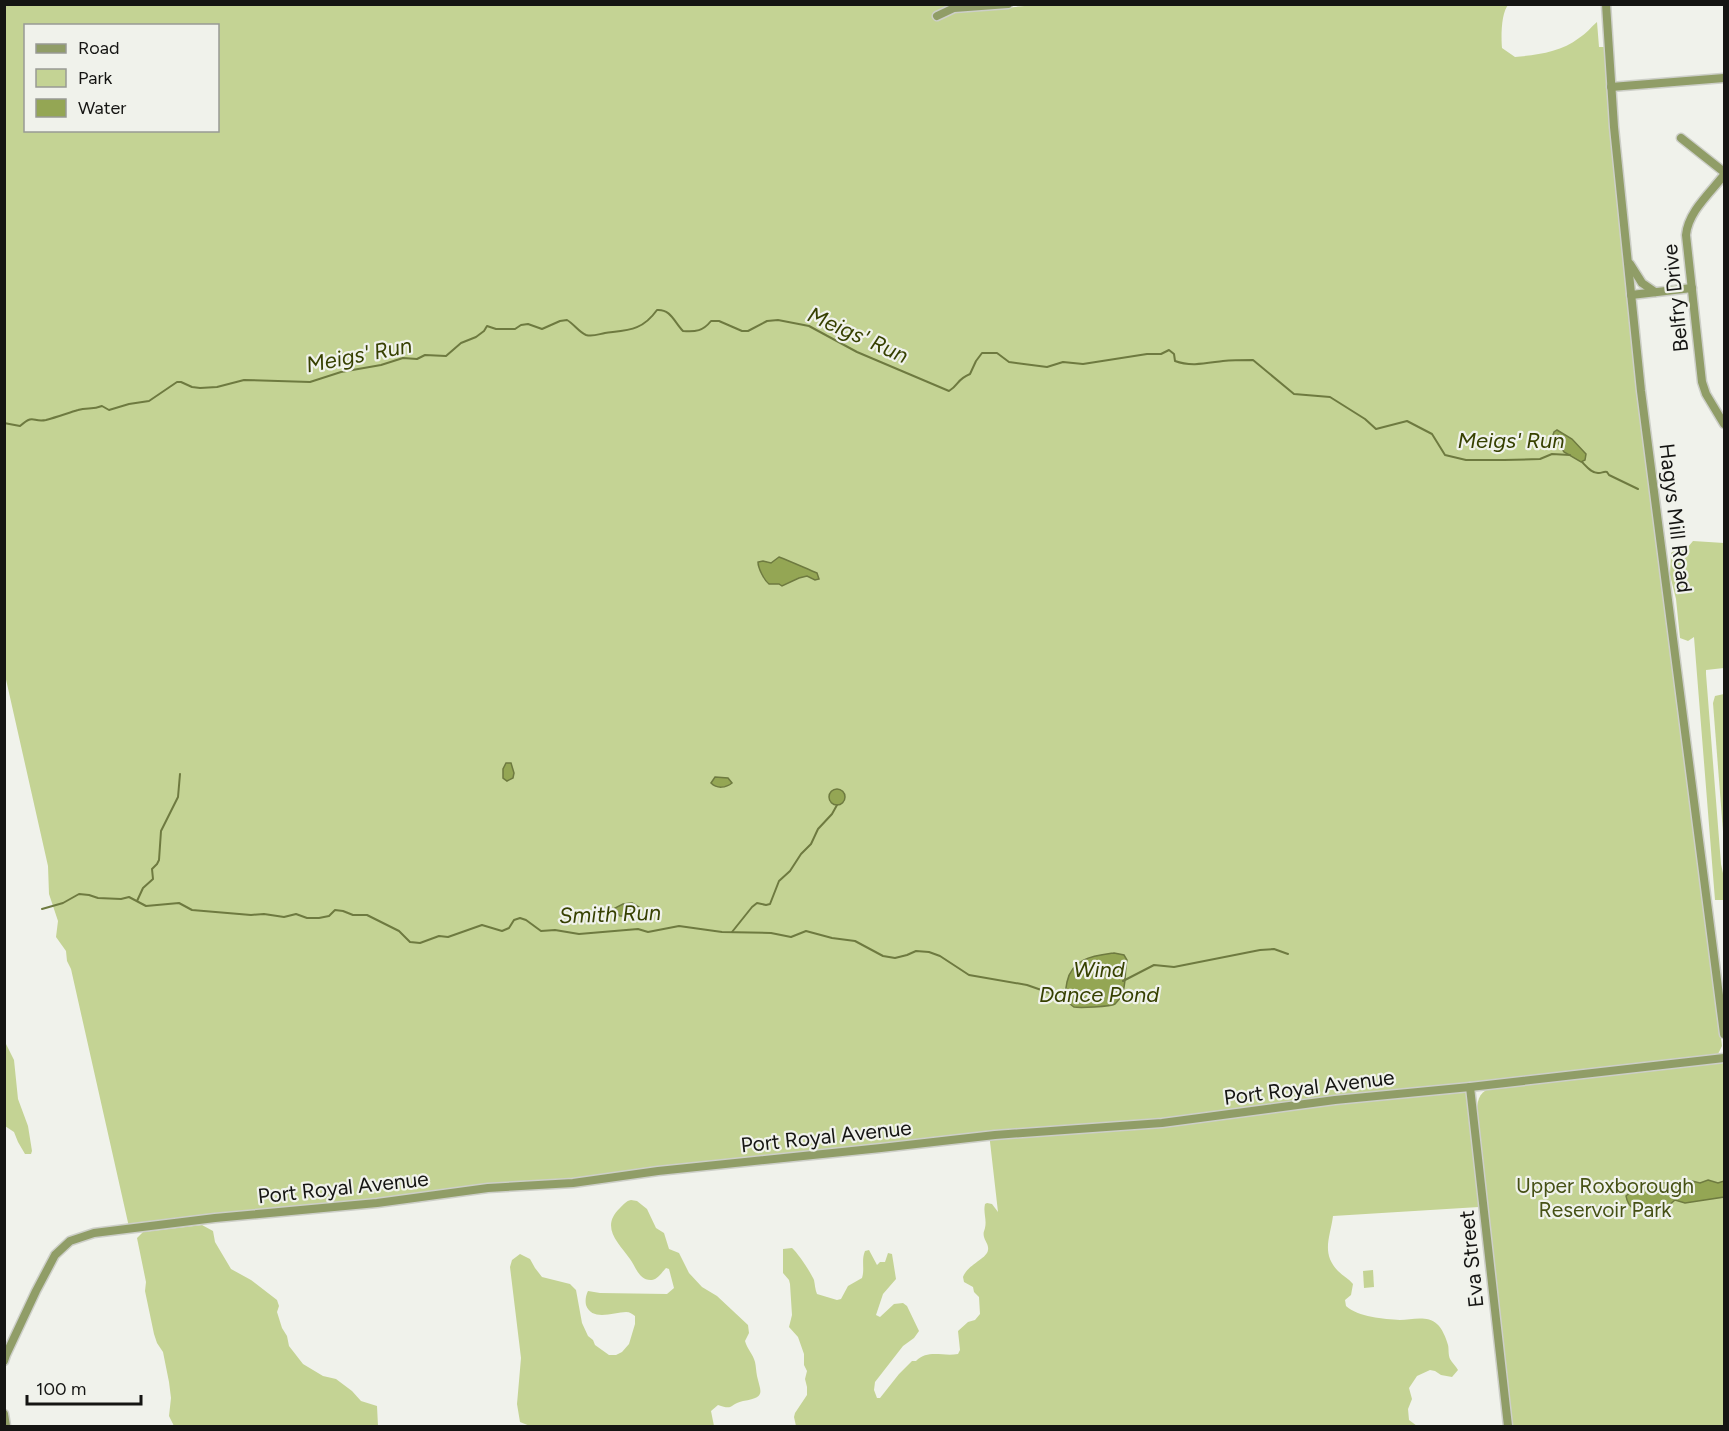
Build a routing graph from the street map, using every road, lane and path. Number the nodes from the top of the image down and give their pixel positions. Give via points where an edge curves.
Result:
1 (1008, 4) edge
2 (1605, 4) edge
3 (953, 6) edge
4 (937, 16) dead end
5 (1725, 78) edge
6 (1611, 87) junction
7 (1681, 138) dead end
8 (1725, 174) edge
9 (1628, 260) junction
10 (1692, 288) junction
11 (1656, 292) junction
12 (1631, 295) junction
13 (1725, 424) edge
14 (1725, 1034) edge
15 (1725, 1058) edge
16 (1470, 1087) junction
17 (4, 1361) edge
18 (4, 1414) edge
19 (6, 1426) edge
20 (1508, 1426) edge

1 - 3 street
2 - 6 street, Hagys Mill Road
3 - 4 street
5 - 6 street
6 - 9 street, Hagys Mill Road
7 - 8 street
8 - 10 street, Belfry Drive via 1688,225
9 - 11 street via 1642,283
9 - 12 street, Hagys Mill Road
10 - 11 street
10 - 13 street, Belfry Drive via 1704,388
11 - 12 street
12 - 14 street, Hagys Mill Road
15 - 16 street, Port Royal Avenue
16 - 17 street, Port Royal Avenue via 1162,1123 994,1135 94,1233 70,1241 55,1255
16 - 20 street, Eva Street
18 - 19 street

